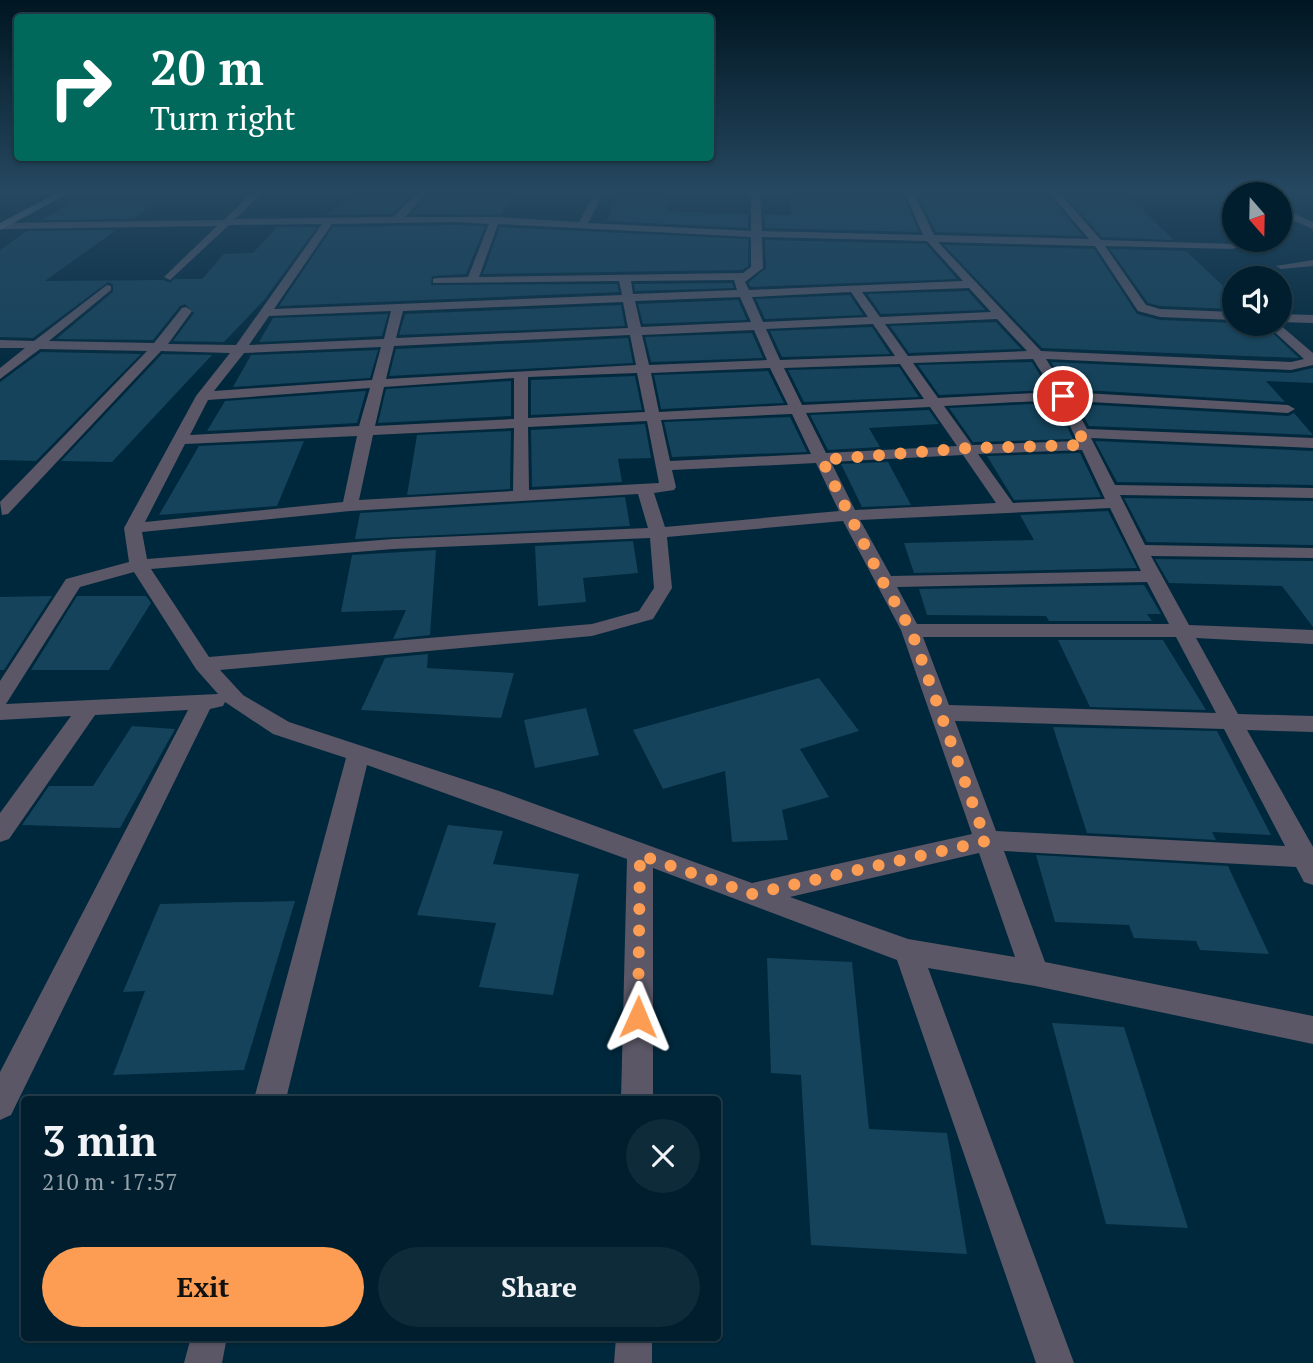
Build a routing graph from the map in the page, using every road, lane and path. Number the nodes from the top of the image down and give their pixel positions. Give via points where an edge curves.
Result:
1 (193, 255) edge
2 (305, 255) edge
3 (482, 255) edge
4 (757, 255) edge
5 (945, 255) edge
6 (1106, 255) edge
7 (1313, 263) edge
8 (1281, 265) dead end
9 (170, 277) dead end
10 (624, 277) junction
11 (437, 281) dead end
12 (472, 281) junction
13 (972, 284) junction
14 (745, 285) junction
15 (107, 288) dead end
16 (855, 290) junction
17 (628, 299) junction
18 (398, 308) junction
19 (186, 311) dead end
20 (263, 313) junction
21 (1001, 315) junction
22 (1222, 316) edge
23 (1292, 318) edge
24 (1313, 318) edge
25 (877, 321) junction
26 (760, 327) junction
27 (635, 332) junction
28 (1286, 336) edge
29 (390, 343) junction
30 (0, 344) edge
31 (39, 344) junction
32 (160, 345) junction
33 (240, 349) junction
34 (1037, 355) junction
35 (904, 360) junction
36 (1313, 360) edge
37 (775, 364) junction
38 (643, 369) junction
39 (521, 373) junction
40 (0, 375) edge
41 (380, 382) junction
42 (204, 396) junction
43 (1063, 396) junction
44 (934, 402) junction
45 (797, 408) junction
46 (1288, 409) dead end
47 (653, 416) junction
48 (523, 423) junction
49 (366, 430) junction
50 (1082, 439) junction
51 (178, 440) junction
52 (1313, 443) edge
53 (968, 448) junction
54 (822, 460) junction
55 (663, 466) junction
56 (645, 489) junction
57 (1313, 493) edge
58 (1113, 497) junction
59 (521, 498) junction
60 (350, 506) junction
61 (1008, 508) junction
62 (2, 510) dead end
63 (849, 515) junction
64 (133, 528) junction
65 (658, 532) junction
66 (1139, 550) junction
67 (1313, 553) edge
68 (139, 565) junction
69 (1153, 576) junction
70 (883, 582) junction
71 (911, 630) junction
72 (1183, 631) junction
73 (1313, 637) edge
74 (203, 664) junction
75 (0, 698) edge
76 (235, 700) junction
77 (203, 702) junction
78 (89, 707) junction
79 (0, 712) edge
80 (940, 713) junction
81 (1230, 719) junction
82 (1313, 724) edge
83 (358, 755) junction
84 (0, 832) edge
85 (986, 841) junction
86 (640, 855) junction
87 (1310, 863) edge
88 (752, 894) junction
89 (908, 952) junction
90 (1035, 973) junction
91 (1313, 1030) edge
92 (271, 1096) edge
93 (637, 1096) edge
94 (0, 1104) edge
95 (208, 1341) edge
96 (634, 1341) edge
97 (203, 1363) edge
98 (634, 1363) edge
99 (1055, 1363) edge

1 - 9 street
2 - 20 street
3 - 12 street
4 - 14 street via 757,268
5 - 13 street
6 - 22 street via 1142,308
7 - 8 street
10 - 12 street
10 - 14 street
10 - 17 street
11 - 12 street
13 - 16 street
13 - 21 street
14 - 16 street
14 - 17 street
14 - 26 street
15 - 31 street
16 - 25 street
17 - 18 street
17 - 27 street
18 - 20 street
18 - 29 street
19 - 32 street
20 - 33 street
21 - 25 street
21 - 34 street
23 - 24 street
25 - 26 street
25 - 35 street
26 - 27 street
26 - 37 street
27 - 29 street
27 - 38 street
28 - 36 street
29 - 33 street
29 - 41 street
30 - 31 street
31 - 32 street
31 - 40 street
32 - 33 street
32 - 62 street
33 - 42 street
34 - 35 street
34 - 36 street via 1292,366
34 - 43 street
35 - 37 street
35 - 44 street
37 - 38 street
37 - 45 street
38 - 39 street
38 - 47 street
39 - 41 street
39 - 48 street
41 - 42 street
41 - 49 street
42 - 51 street
43 - 44 street
43 - 46 street
43 - 50 street
44 - 45 street
44 - 53 street
45 - 47 street
45 - 54 street
47 - 48 street
47 - 55 street
48 - 49 street
48 - 59 street
49 - 51 street
49 - 60 street
50 - 52 street
50 - 53 street
50 - 58 street
51 - 64 street
53 - 54 street
53 - 61 street
54 - 55 street
54 - 63 street
55 - 56 street via 668,487
56 - 59 street
56 - 65 street
57 - 58 street
58 - 61 street
58 - 66 street
59 - 60 street
60 - 64 street
61 - 63 street
63 - 65 street
63 - 70 street
64 - 68 street
65 - 68 street via 393,544
65 - 74 street via 663,588 646,615 592,630
66 - 67 street
66 - 69 street
68 - 74 street
68 - 75 street via 73,583
69 - 70 street
69 - 72 street
70 - 71 street
71 - 72 street
71 - 80 street
72 - 73 street
72 - 81 street
74 - 76 street
76 - 77 street
76 - 83 street via 281,728
77 - 78 street
77 - 94 street
78 - 79 street
78 - 84 street
80 - 81 street
80 - 85 street
81 - 82 street
81 - 87 street
83 - 86 street via 494,799
83 - 92 street
85 - 87 street via 1059,842
85 - 88 street
85 - 90 street
86 - 88 street
86 - 93 street
88 - 89 street
89 - 90 street
89 - 99 street
90 - 91 street
95 - 97 street
96 - 98 street

